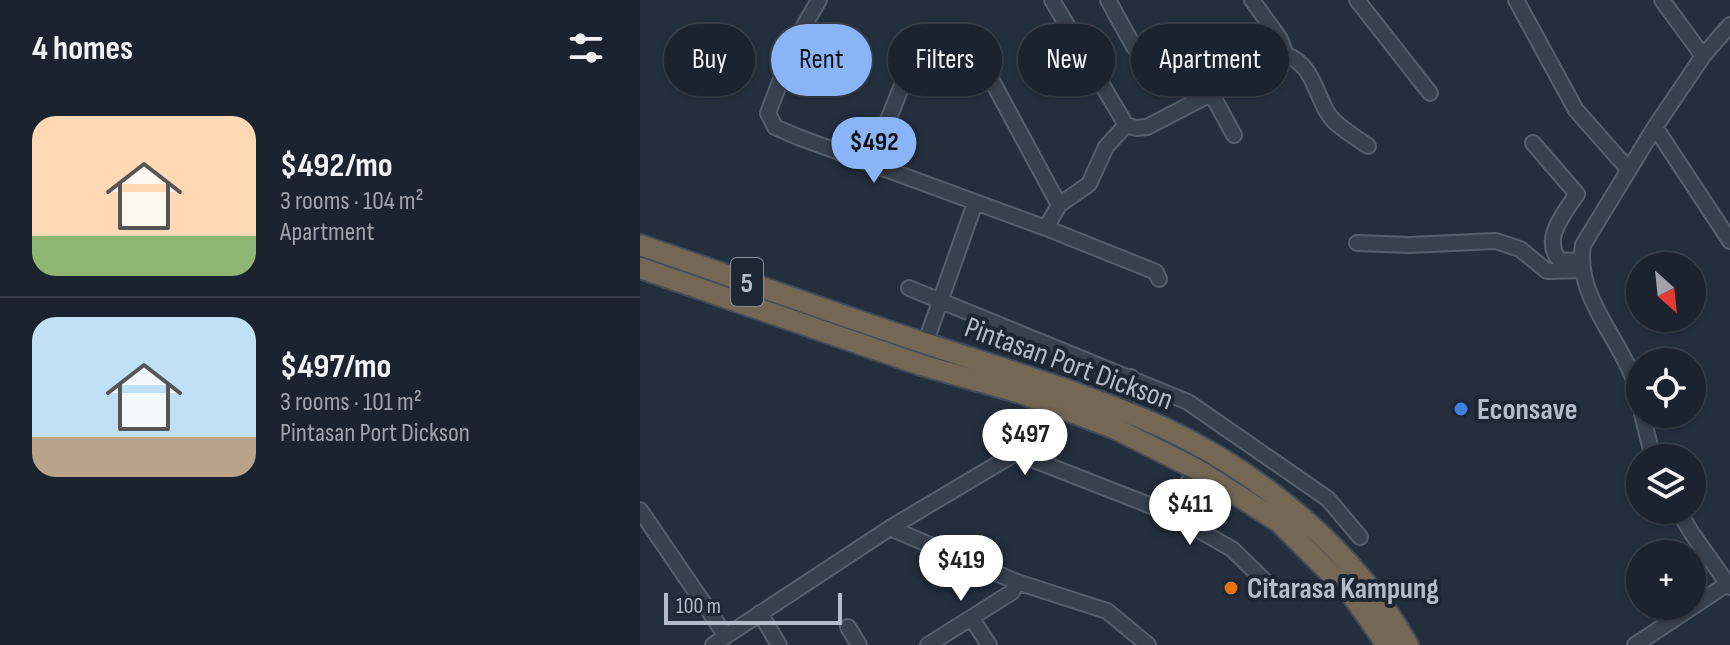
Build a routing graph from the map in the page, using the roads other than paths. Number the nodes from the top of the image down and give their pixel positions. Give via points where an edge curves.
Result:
1 (819, 0) edge
2 (1052, 0) edge
3 (1108, 0) edge
4 (1252, 0) edge
5 (1357, 0) edge
6 (1516, 0) edge
7 (1662, 0) edge
8 (1269, 24) edge
9 (1730, 25) edge
10 (1131, 42) edge
11 (1289, 56) edge
12 (1703, 56) junction
13 (1430, 93) dead end
14 (898, 96) edge
15 (1000, 96) edge
16 (1205, 96) edge
17 (1213, 96) edge
18 (1126, 125) junction
19 (1655, 127) junction
20 (1234, 135) dead end
21 (1533, 143) dead end
22 (1368, 146) dead end
23 (870, 164) junction
24 (1628, 169) junction
25 (975, 203) junction
26 (1059, 205) junction
27 (1046, 228) junction
28 (1730, 241) edge
29 (1357, 243) dead end
30 (640, 245) edge
31 (1582, 265) junction
32 (640, 268) edge
33 (1159, 279) dead end
34 (909, 288) dead end
35 (941, 303) junction
36 (849, 340) junction
37 (925, 344) junction
38 (1626, 362) edge
39 (1131, 377) junction
40 (1020, 393) junction
41 (1123, 410) junction
42 (1203, 461) junction
43 (640, 510) edge
44 (1167, 512) junction
45 (1687, 524) edge
46 (890, 528) junction
47 (1360, 537) dead end
48 (1017, 582) junction
49 (1729, 586) edge
50 (1275, 591) dead end
51 (760, 613) junction
52 (972, 619) junction
53 (848, 627) dead end
54 (726, 636) junction
55 (1382, 643) edge
56 (713, 645) edge
57 (779, 645) edge
58 (859, 645) edge
59 (928, 645) edge
60 (989, 645) edge
61 (1148, 645) edge
62 (1408, 645) edge
63 (1635, 645) edge

1 - 23 street via 797,38 768,117 779,129
2 - 18 street
3 - 10 street
4 - 8 street
5 - 13 street
6 - 24 street via 1576,110
7 - 12 street
9 - 12 street
11 - 22 street via 1313,79 1330,117
12 - 19 street
14 - 23 street
15 - 26 street
16 - 18 street via 1147,127
17 - 20 street
18 - 26 street via 1106,147 1089,184
19 - 24 street
19 - 28 street
21 - 31 street via 1577,194 1553,230 1554,254 1560,261
23 - 25 street
24 - 31 street via 1591,228
25 - 27 street
25 - 35 street
26 - 27 street
27 - 33 street via 1156,272
29 - 31 street via 1496,241 1520,249 1547,271
30 - 37 highway, Pintasan Port Dickson / 5
31 - 38 street via 1588,291
32 - 36 highway, Pintasan Port Dickson / 5
34 - 35 street
35 - 37 street
35 - 39 street
36 - 37 highway via 912,353
36 - 40 highway, Pintasan Port Dickson / 5
37 - 40 highway via 935,359
37 - 41 highway, Pintasan Port Dickson / 5
39 - 41 street
39 - 47 street via 1188,402 1316,490
40 - 42 highway, Pintasan Port Dickson / 5
41 - 42 highway, Pintasan Port Dickson / 5
42 - 44 street
42 - 55 highway, Pintasan Port Dickson / 5 via 1279,522 1352,595
42 - 62 highway, Pintasan Port Dickson / 5 via 1263,488 1326,540 1364,582
43 - 54 street
44 - 46 street via 1016,453
44 - 50 street via 1232,549
45 - 49 street
46 - 48 street
46 - 51 street
48 - 52 street via 1012,592
48 - 61 street via 1107,611
49 - 63 street
51 - 54 street
51 - 57 street
52 - 59 street
52 - 60 street
53 - 58 street
54 - 56 street

